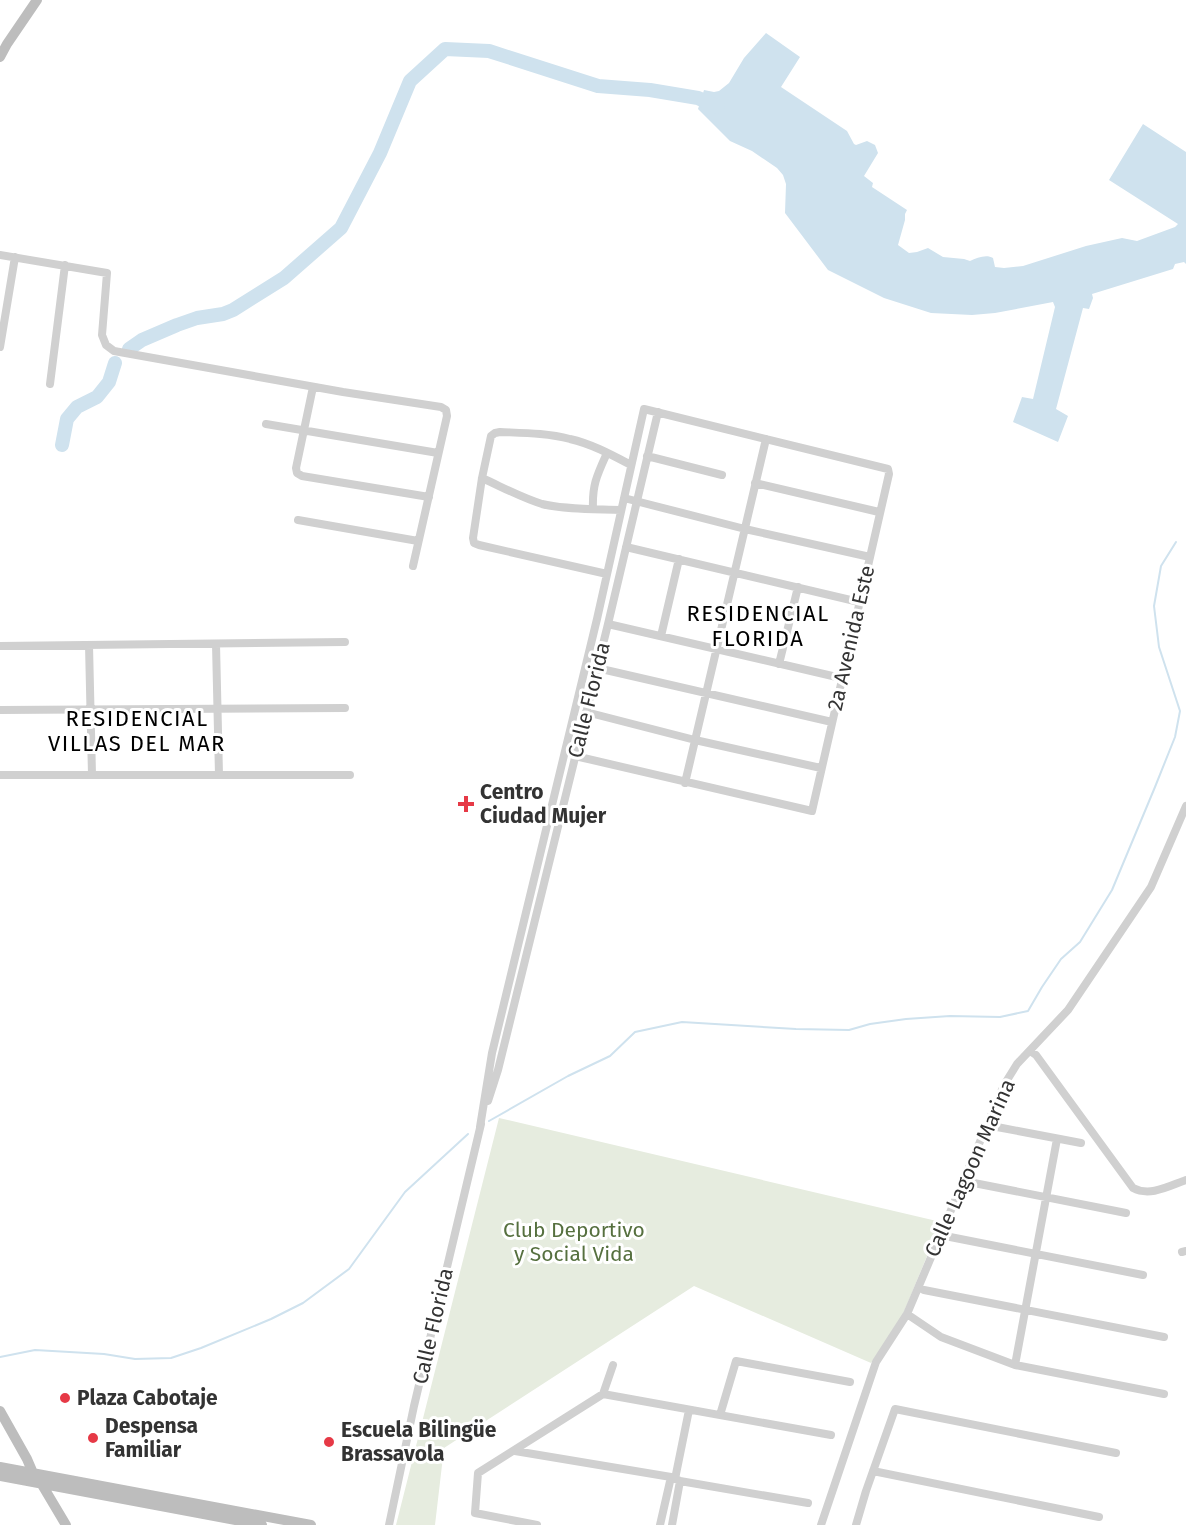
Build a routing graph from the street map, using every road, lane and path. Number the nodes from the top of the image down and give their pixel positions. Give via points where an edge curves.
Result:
1 (37, 0) edge
2 (0, 57) edge
3 (0, 255) edge
4 (15, 257) junction
5 (65, 265) junction
6 (0, 347) edge
7 (50, 384) dead end
8 (313, 387) junction
9 (658, 412) junction
10 (266, 424) dead end
11 (305, 430) junction
12 (766, 439) junction
13 (438, 453) junction
14 (607, 453) junction
15 (647, 456) junction
16 (631, 465) junction
17 (722, 475) dead end
18 (482, 478) junction
19 (755, 483) junction
20 (429, 497) junction
21 (624, 498) junction
22 (637, 501) junction
23 (593, 509) junction
24 (621, 510) junction
25 (879, 512) junction
26 (298, 520) dead end
27 (745, 529) junction
28 (418, 541) junction
29 (626, 547) junction
30 (870, 557) junction
31 (679, 559) junction
32 (413, 566) dead end
33 (734, 573) junction
34 (606, 574) junction
35 (798, 587) junction
36 (859, 602) junction
37 (608, 624) junction
38 (661, 636) junction
39 (345, 642) dead end
40 (216, 644) junction
41 (89, 645) junction
42 (0, 646) edge
43 (716, 649) junction
44 (779, 664) junction
45 (597, 668) junction
46 (842, 678) junction
47 (706, 694) junction
48 (345, 708) dead end
49 (90, 709) junction
50 (217, 709) junction
51 (0, 710) edge
52 (586, 712) junction
53 (832, 722) junction
54 (695, 740) junction
55 (575, 756) junction
56 (821, 768) junction
57 (0, 775) edge
58 (93, 775) junction
59 (219, 775) junction
60 (350, 775) dead end
61 (685, 783) junction
62 (1186, 806) edge
63 (1030, 1051) junction
64 (480, 1127) junction
65 (997, 1127) dead end
66 (1057, 1139) junction
67 (1082, 1143) dead end
68 (1186, 1180) edge
69 (974, 1183) dead end
70 (1046, 1197) junction
71 (1126, 1213) dead end
72 (940, 1235) junction
73 (1035, 1255) junction
74 (1143, 1275) dead end
75 (924, 1290) dead end
76 (1025, 1310) junction
77 (907, 1314) junction
78 (1164, 1337) dead end
79 (613, 1365) dead end
80 (1015, 1365) junction
81 (850, 1382) dead end
82 (603, 1394) junction
83 (1164, 1394) dead end
84 (688, 1410) junction
85 (0, 1411) edge
86 (720, 1415) junction
87 (831, 1435) dead end
88 (515, 1450) junction
89 (1116, 1454) dead end
90 (0, 1467) edge
91 (873, 1471) junction
92 (33, 1473) junction
93 (0, 1476) edge
94 (676, 1479) junction
95 (41, 1483) junction
96 (808, 1503) dead end
97 (213, 1511) junction
98 (1099, 1516) dead end
99 (66, 1525) edge
100 (262, 1525) edge
101 (311, 1525) edge
102 (389, 1525) edge
103 (537, 1525) edge
104 (660, 1525) edge
105 (672, 1525) edge
106 (821, 1525) edge
107 (856, 1525) edge

1 - 2 street
3 - 4 street
4 - 5 street
4 - 6 street
5 - 7 street
5 - 8 street via 107,273 102,335 114,351
8 - 11 street
8 - 13 street via 441,407 447,416
9 - 12 street
9 - 15 street, Calle Florida
9 - 16 street, Calle Florida via 644,409
10 - 11 street
11 - 13 street
11 - 20 street via 296,468 302,476
12 - 19 street
12 - 25 street, 2a Avenida Este via 888,469
13 - 20 street
14 - 16 street
14 - 18 street via 571,439 536,433 495,433 491,436
14 - 23 street via 592,492
15 - 17 street
15 - 22 street, Calle Florida
16 - 21 street, Calle Florida
18 - 23 street via 543,504
18 - 34 street via 474,543
19 - 25 street
19 - 27 street
20 - 28 street
21 - 22 street
21 - 24 street, Calle Florida
22 - 27 street
22 - 29 street, Calle Florida
23 - 24 street
24 - 34 street, Calle Florida
25 - 30 street, 2a Avenida Este
26 - 28 street
27 - 30 street
27 - 33 street
28 - 32 street
29 - 31 street
29 - 37 street, Calle Florida
30 - 36 street, 2a Avenida Este
31 - 33 street
31 - 38 street
33 - 35 street
33 - 43 street
34 - 64 street, Calle Florida via 492,1053
35 - 36 street
35 - 44 street
36 - 46 street, 2a Avenida Este
37 - 38 street
37 - 45 street, Calle Florida
38 - 43 street
39 - 40 street
40 - 41 street
40 - 50 street
41 - 42 street
41 - 49 street
43 - 44 street
43 - 47 street
44 - 46 street
45 - 47 street
45 - 52 street, Calle Florida
46 - 53 street, 2a Avenida Este
47 - 53 street
47 - 54 street
48 - 50 street
49 - 50 street
49 - 51 street
49 - 58 street
50 - 59 street
52 - 54 street
52 - 55 street, Calle Florida
53 - 56 street, 2a Avenida Este
54 - 56 street
54 - 61 street
55 - 61 street
55 - 64 street, Calle Florida via 498,1070
56 - 61 street, 2a Avenida Este via 812,811
57 - 58 street
58 - 59 street
59 - 60 street
62 - 63 street, Calle Lagoon Marina via 1151,887 1068,1010
63 - 68 street via 1133,1188 1151,1192
63 - 72 street, Calle Lagoon Marina via 1004,1085
64 - 102 street, Calle Florida
65 - 66 street
66 - 67 street
66 - 70 street
69 - 70 street
70 - 71 street
70 - 73 street
72 - 73 street
72 - 77 street, Calle Lagoon Marina
73 - 74 street
73 - 76 street
75 - 76 street
76 - 78 street
76 - 80 street
77 - 80 street via 941,1337
77 - 106 street, Calle Lagoon Marina via 876,1362
79 - 82 street
80 - 83 street
81 - 86 street via 736,1361
82 - 84 street
82 - 88 street
84 - 86 street
84 - 94 street
85 - 92 street
86 - 87 street
88 - 94 street
88 - 103 street via 478,1473 475,1513
89 - 91 street via 895,1409
90 - 92 street
91 - 98 street
91 - 107 street
92 - 95 street
92 - 97 street
93 - 95 street
94 - 96 street
94 - 104 street
94 - 105 street
95 - 97 street
95 - 99 street
97 - 100 street
97 - 101 street

